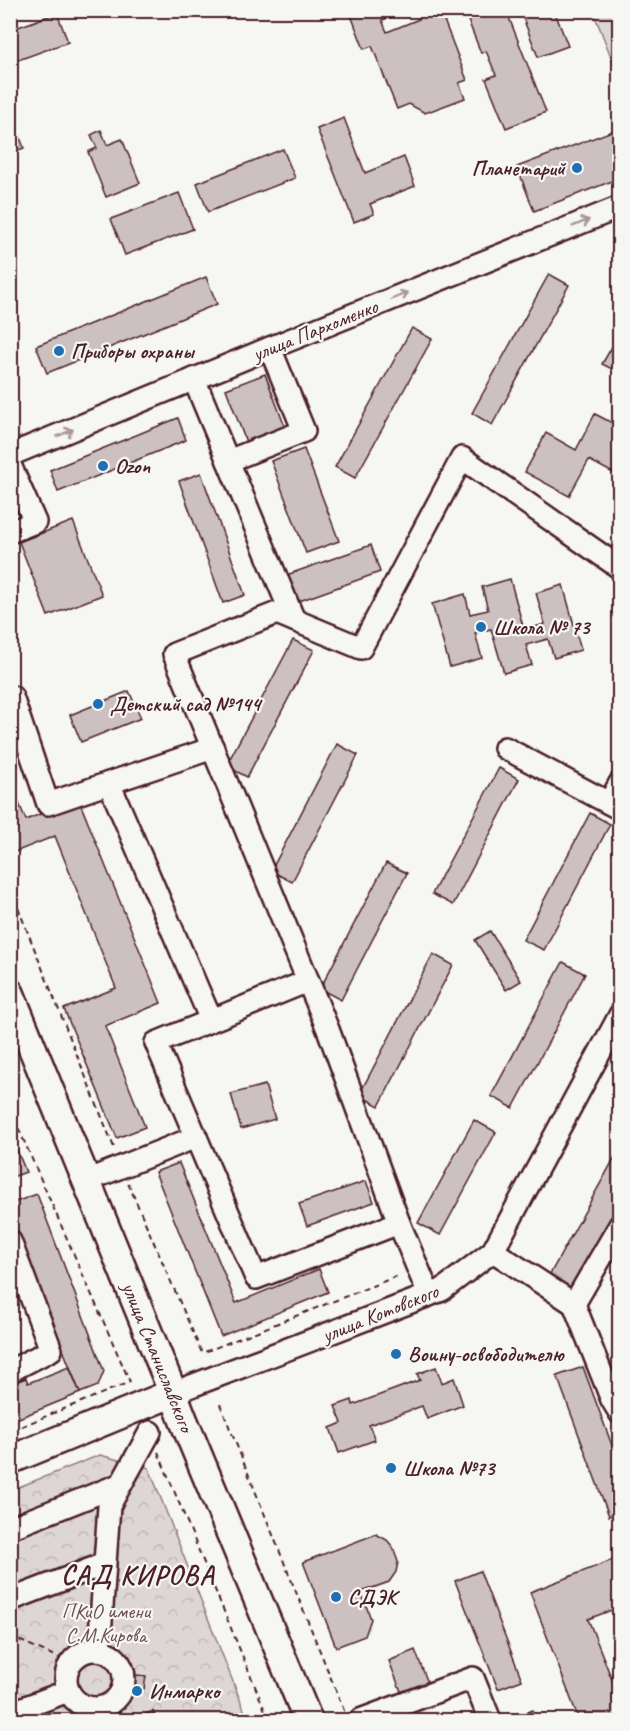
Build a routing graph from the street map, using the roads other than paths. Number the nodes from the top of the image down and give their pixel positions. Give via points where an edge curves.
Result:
1 (620, 207) edge
2 (270, 348) junction
3 (194, 379) junction
4 (10, 456) edge
5 (228, 461) junction
6 (10, 465) edge
7 (10, 532) edge
8 (620, 568) edge
9 (294, 620) junction
10 (11, 696) edge
11 (213, 748) junction
12 (505, 748) dead end
13 (109, 783) junction
14 (620, 783) edge
15 (614, 806) edge
16 (308, 981) junction
17 (10, 993) edge
18 (620, 1015) edge
19 (211, 1020) junction
20 (196, 1137) junction
21 (86, 1180) junction
22 (399, 1223) junction
23 (620, 1225) edge
24 (10, 1241) edge
25 (493, 1251) junction
26 (429, 1295) junction
27 (574, 1304) junction
28 (10, 1371) edge
29 (173, 1393) junction
30 (620, 1413) edge
31 (150, 1432) road end
32 (10, 1460) edge
33 (121, 1484) junction
34 (10, 1528) edge
35 (104, 1564) junction
36 (10, 1600) edge
37 (99, 1650) junction
38 (68, 1691) junction
39 (10, 1713) edge
40 (99, 1714) edge
41 (308, 1720) edge
42 (360, 1720) edge
43 (490, 1720) edge

2 -> 1 street, улица Пархоменко
2 - 3 street, улица Пархоменко
2 - 5 street via 304,431
4 -> 3 street, улица Пархоменко
3 - 5 street
5 - 9 street
6 - 7 street via 34,522
8 - 9 street via 462,458 361,648
9 - 11 street via 277,614 174,654
10 - 13 street via 48,804
11 - 13 street
11 - 16 street
12 - 15 street
13 - 19 street
14 - 15 street
16 - 19 street
16 - 22 street
17 - 21 main road, улица Станиславского
18 - 25 street, улица Котовского
19 - 20 street via 156,1043
20 - 21 street
20 - 22 street via 255,1278
21 - 29 main road, улица Станиславского
22 - 26 street
23 - 27 street
24 - 28 street via 51,1350
25 - 26 street, улица Котовского via 442,1290
25 - 27 street
26 - 29 street, улица Котовского
27 - 30 street
29 - 32 main road, улица Котовского
29 - 41 main road, улица Станиславского
31 - 33 street
33 - 34 street
33 - 35 street via 109,1506
35 - 36 street
35 - 37 street
37 - 38 street via 76,1656 66,1672
37 - 40 street via 120,1662 124,1672 122,1692
38 - 39 street
38 - 40 street via 80,1704
42 - 43 street via 473,1678

